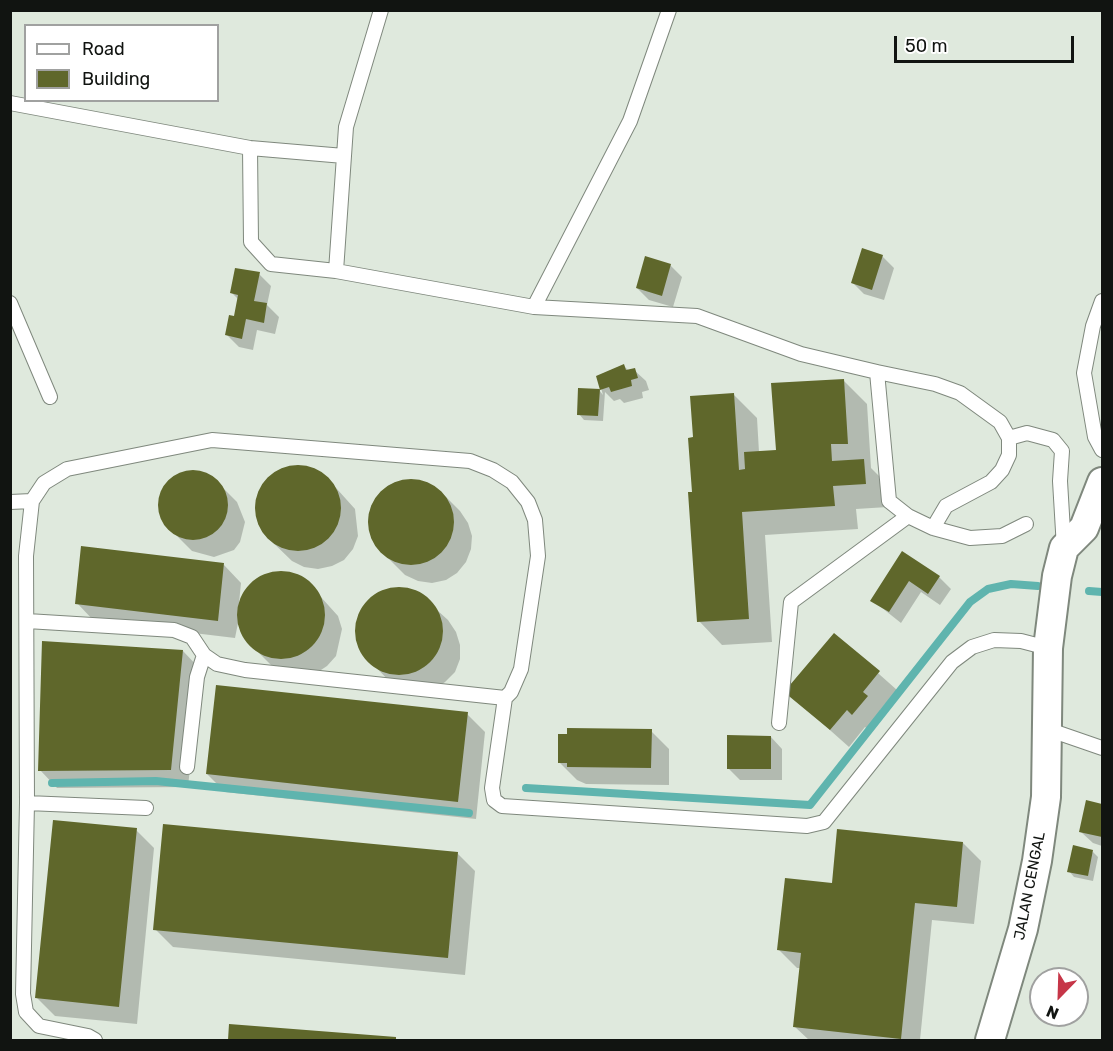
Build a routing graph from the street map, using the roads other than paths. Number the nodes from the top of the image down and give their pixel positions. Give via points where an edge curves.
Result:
1 (381, 10) edge
2 (669, 10) edge
3 (10, 104) edge
4 (250, 148) junction
5 (344, 156) junction
6 (336, 271) junction
7 (1102, 301) edge
8 (10, 303) edge
9 (534, 306) junction
10 (877, 372) junction
11 (50, 398) dead end
12 (1009, 438) junction
13 (1102, 450) edge
14 (1102, 482) edge
15 (32, 501) junction
16 (10, 502) edge
17 (908, 516) junction
18 (1026, 524) dead end
19 (933, 528) junction
20 (1064, 548) junction
21 (27, 621) junction
22 (1048, 648) junction
23 (204, 655) junction
24 (505, 698) junction
25 (779, 723) dead end
26 (1047, 729) junction
27 (1102, 748) edge
28 (187, 767) dead end
29 (27, 803) junction
30 (146, 808) dead end
31 (94, 1041) edge
32 (990, 1041) edge

1 - 5 lane via 346,127
2 - 9 lane via 630,121
3 - 4 lane
4 - 5 lane
4 - 6 lane via 251,242 271,264
5 - 6 lane
6 - 9 lane
7 - 13 lane via 1084,373 1095,437
8 - 11 lane
9 - 10 lane via 697,316 801,354
10 - 12 lane via 960,393 1000,422
10 - 17 lane via 889,501
12 - 19 lane via 1002,470 991,482 946,506
12 - 20 lane via 1027,433 1053,440 1062,452
14 - 20 street via 1084,528
15 - 16 lane
15 - 21 lane via 26,556
15 - 24 lane via 44,483 67,469 212,440 470,461 493,470 512,482 528,502 535,520 538,556 521,669
17 - 19 lane
17 - 25 lane via 792,602
18 - 19 lane via 1002,536 970,538
20 - 22 street, JALAN CENGAL
21 - 23 lane via 174,630 192,637
21 - 29 lane
22 - 24 lane via 994,640 972,648 952,663 824,822 807,826 502,806 494,800 492,788
22 - 26 street, JALAN CENGAL
23 - 24 lane via 217,664 245,670
23 - 28 lane via 197,676
26 - 27 lane
26 - 32 street, JALAN CENGAL via 1046,797 1037,861 1023,929
29 - 30 lane
29 - 31 lane via 23,994 26,1012 39,1026

